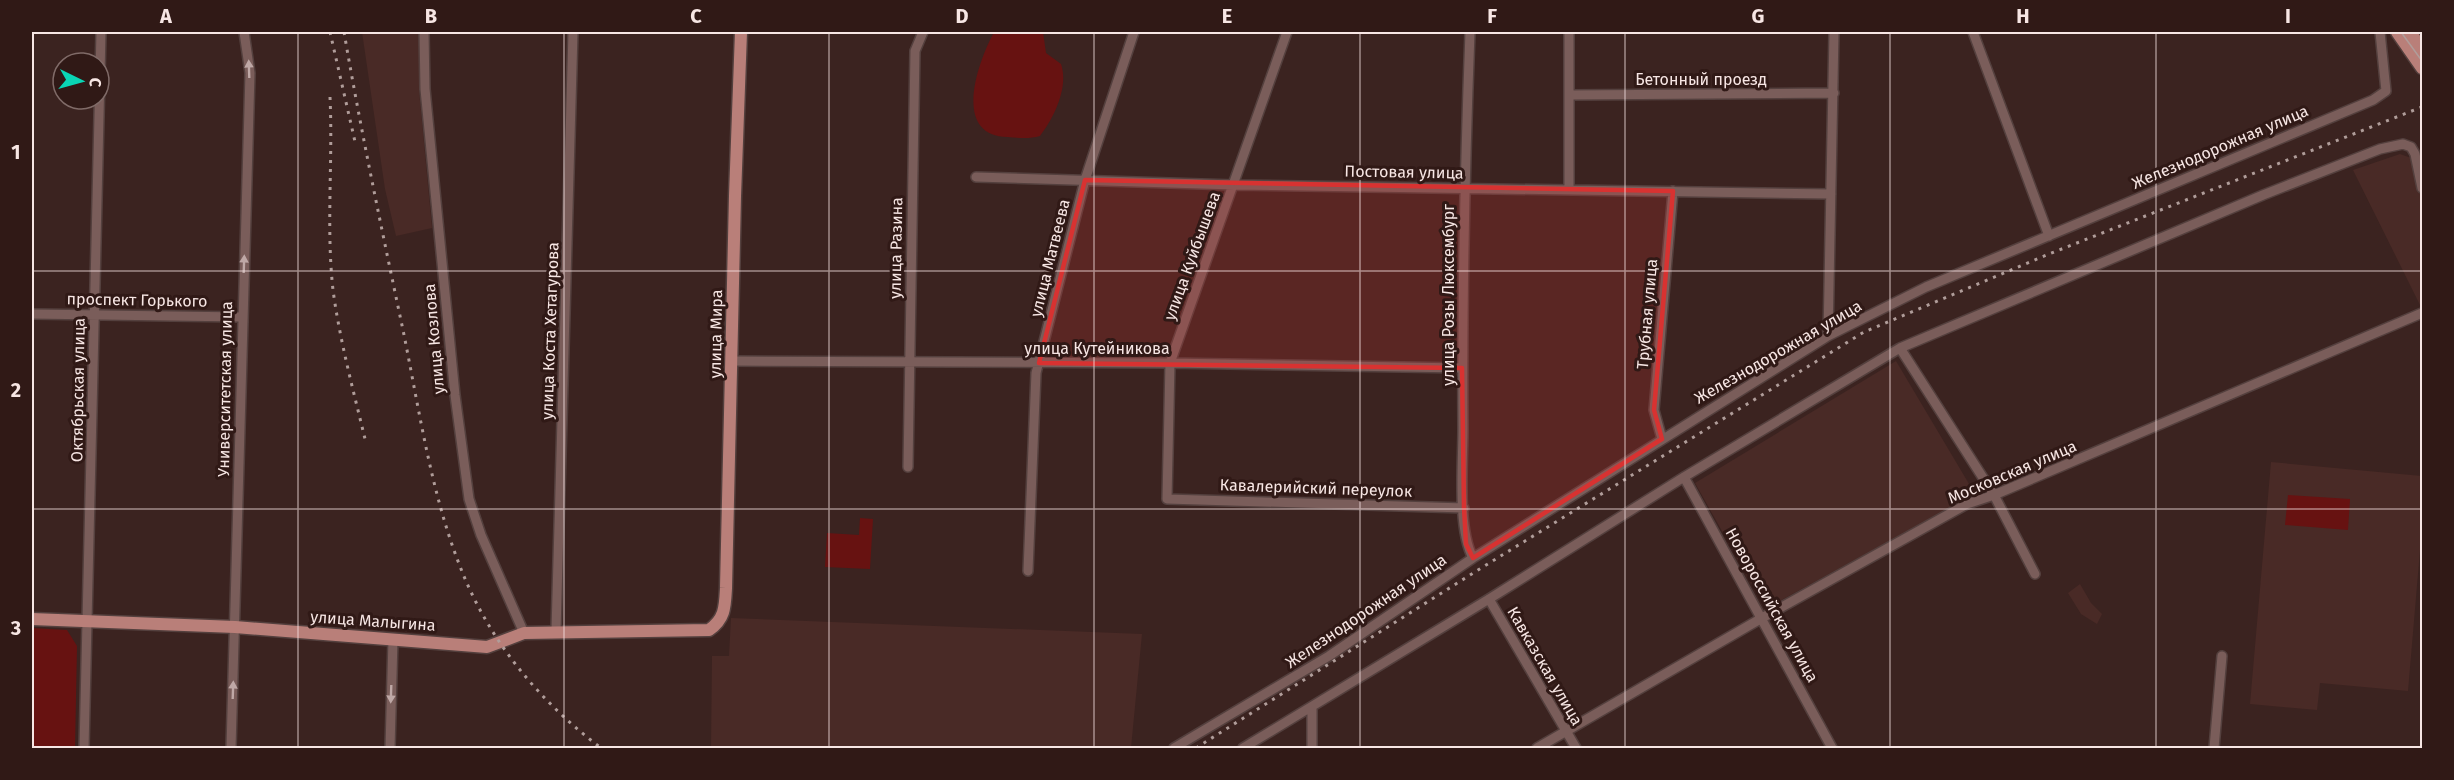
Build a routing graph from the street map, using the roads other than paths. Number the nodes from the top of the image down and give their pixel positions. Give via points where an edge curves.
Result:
1 (101, 32) edge
2 (244, 32) edge
3 (424, 32) edge
4 (573, 32) edge
5 (741, 32) edge
6 (922, 32) edge
7 (1134, 32) edge
8 (1287, 32) edge
9 (1470, 32) edge
10 (1569, 32) edge
11 (1834, 32) edge
12 (1973, 32) edge
13 (2380, 32) edge
14 (2397, 32) edge
15 (2410, 32) edge
16 (2422, 49) edge
17 (2422, 68) edge
18 (1834, 93) junction
19 (1569, 94) junction
20 (976, 177) dead end
21 (1085, 180) junction
22 (1234, 185) junction
23 (1464, 188) junction
24 (2422, 188) edge
25 (1569, 189) junction
26 (1673, 191) junction
27 (1831, 194) junction
28 (2049, 236) junction
29 (2422, 313) edge
30 (32, 314) edge
31 (95, 314) junction
32 (242, 317) junction
33 (1828, 336) junction
34 (1900, 348) junction
35 (732, 361) junction
36 (908, 363) junction
37 (1039, 363) junction
38 (1170, 363) junction
39 (1462, 368) junction
40 (1662, 439) junction
41 (908, 467) dead end
42 (1684, 477) junction
43 (1994, 495) junction
44 (1167, 499) joint
45 (1464, 508) junction
46 (1473, 558) junction
47 (1028, 571) dead end
48 (2035, 574) dead end
49 (1489, 599) junction
50 (1762, 618) junction
51 (32, 619) edge
52 (87, 620) junction
53 (235, 627) junction
54 (709, 630) joint
55 (556, 631) junction
56 (524, 633) junction
57 (393, 639) junction
58 (2222, 656) dead end
59 (1312, 707) junction
60 (1566, 731) junction
61 (84, 748) edge
62 (231, 748) edge
63 (390, 748) edge
64 (1174, 748) edge
65 (1243, 748) edge
66 (1312, 748) edge
67 (1537, 748) edge
68 (1576, 748) edge
69 (1833, 748) edge
70 (2214, 748) edge

1 - 31 street, Октябрьская улица
32 -> 2 street, Университетская улица via 250,74
3 - 56 street, улица Козлова via 425,89 465,475 481,535
4 - 55 street, улица Коста Хетагурова
5 - 35 main road, улица Мира
6 - 36 street, улица Разина via 915,51
7 - 21 street, улица Матвеева
8 - 22 street, улица Куйбышева
9 - 23 street, улица Розы Люксембург
10 - 19 street
11 - 18 street
12 - 28 street
13 - 28 street, Железнодорожная улица via 2386,91
14 - 17 main road
15 - 16 main road
18 - 19 street, Бетонный проезд
18 - 27 street
19 - 25 street
20 - 21 street, Постовая улица
21 - 22 street, Постовая улица
21 - 37 street, улица Матвеева
22 - 23 street, Постовая улица
22 - 38 street, улица Куйбышева
23 - 25 street, Постовая улица
23 - 39 street, улица Розы Люксембург
24 - 34 street via 2411,147 2403,144 2380,149
25 - 26 street, Постовая улица
26 - 27 street, Постовая улица
26 - 40 street, Трубная улица via 1654,411
27 - 33 street
28 - 33 street, Железнодорожная улица via 1926,287
29 - 43 street, Московская улица
30 - 31 street, проспект Горького
31 - 32 street, проспект Горького
31 - 52 street, Октябрьская улица
32 - 53 street, Университетская улица
33 - 40 street, Железнодорожная улица
34 - 42 street
34 - 43 street
35 - 36 street, улица Кутейникова
35 - 54 main road, улица Мира via 725,612
36 - 37 street, улица Кутейникова
36 - 41 street, улица Разина
37 - 38 street, улица Кутейникова
37 - 47 street, улица Матвеева
38 - 39 street, улица Кутейникова
38 - 44 street, улица Куйбышева
39 - 45 street, улица Розы Люксембург
40 - 46 street, Железнодорожная улица
42 - 49 street
42 - 50 street, Новороссийская улица
43 - 48 street
43 - 50 street, Московская улица via 1967,504
44 - 45 street, Кавалерийский переулок
45 - 46 street, улица Розы Люксембург via 1466,544
46 - 64 street, Железнодорожная улица via 1329,656
49 - 59 street
49 - 60 street, Кавказская улица
50 - 60 street, Московская улица
50 - 69 street, Новороссийская улица
51 - 52 main road, улица Малыгина
52 - 53 main road, улица Малыгина
52 - 61 street, Октябрьская улица
53 - 57 main road, улица Малыгина
62 -> 53 street, Университетская улица
54 - 55 main road, улица Малыгина
55 - 56 main road, улица Малыгина
56 - 57 main road, улица Малыгина via 487,647
57 -> 63 street
58 - 70 street
59 - 65 street
59 - 66 street
60 - 67 street, Московская улица
60 - 68 street, Кавказская улица

